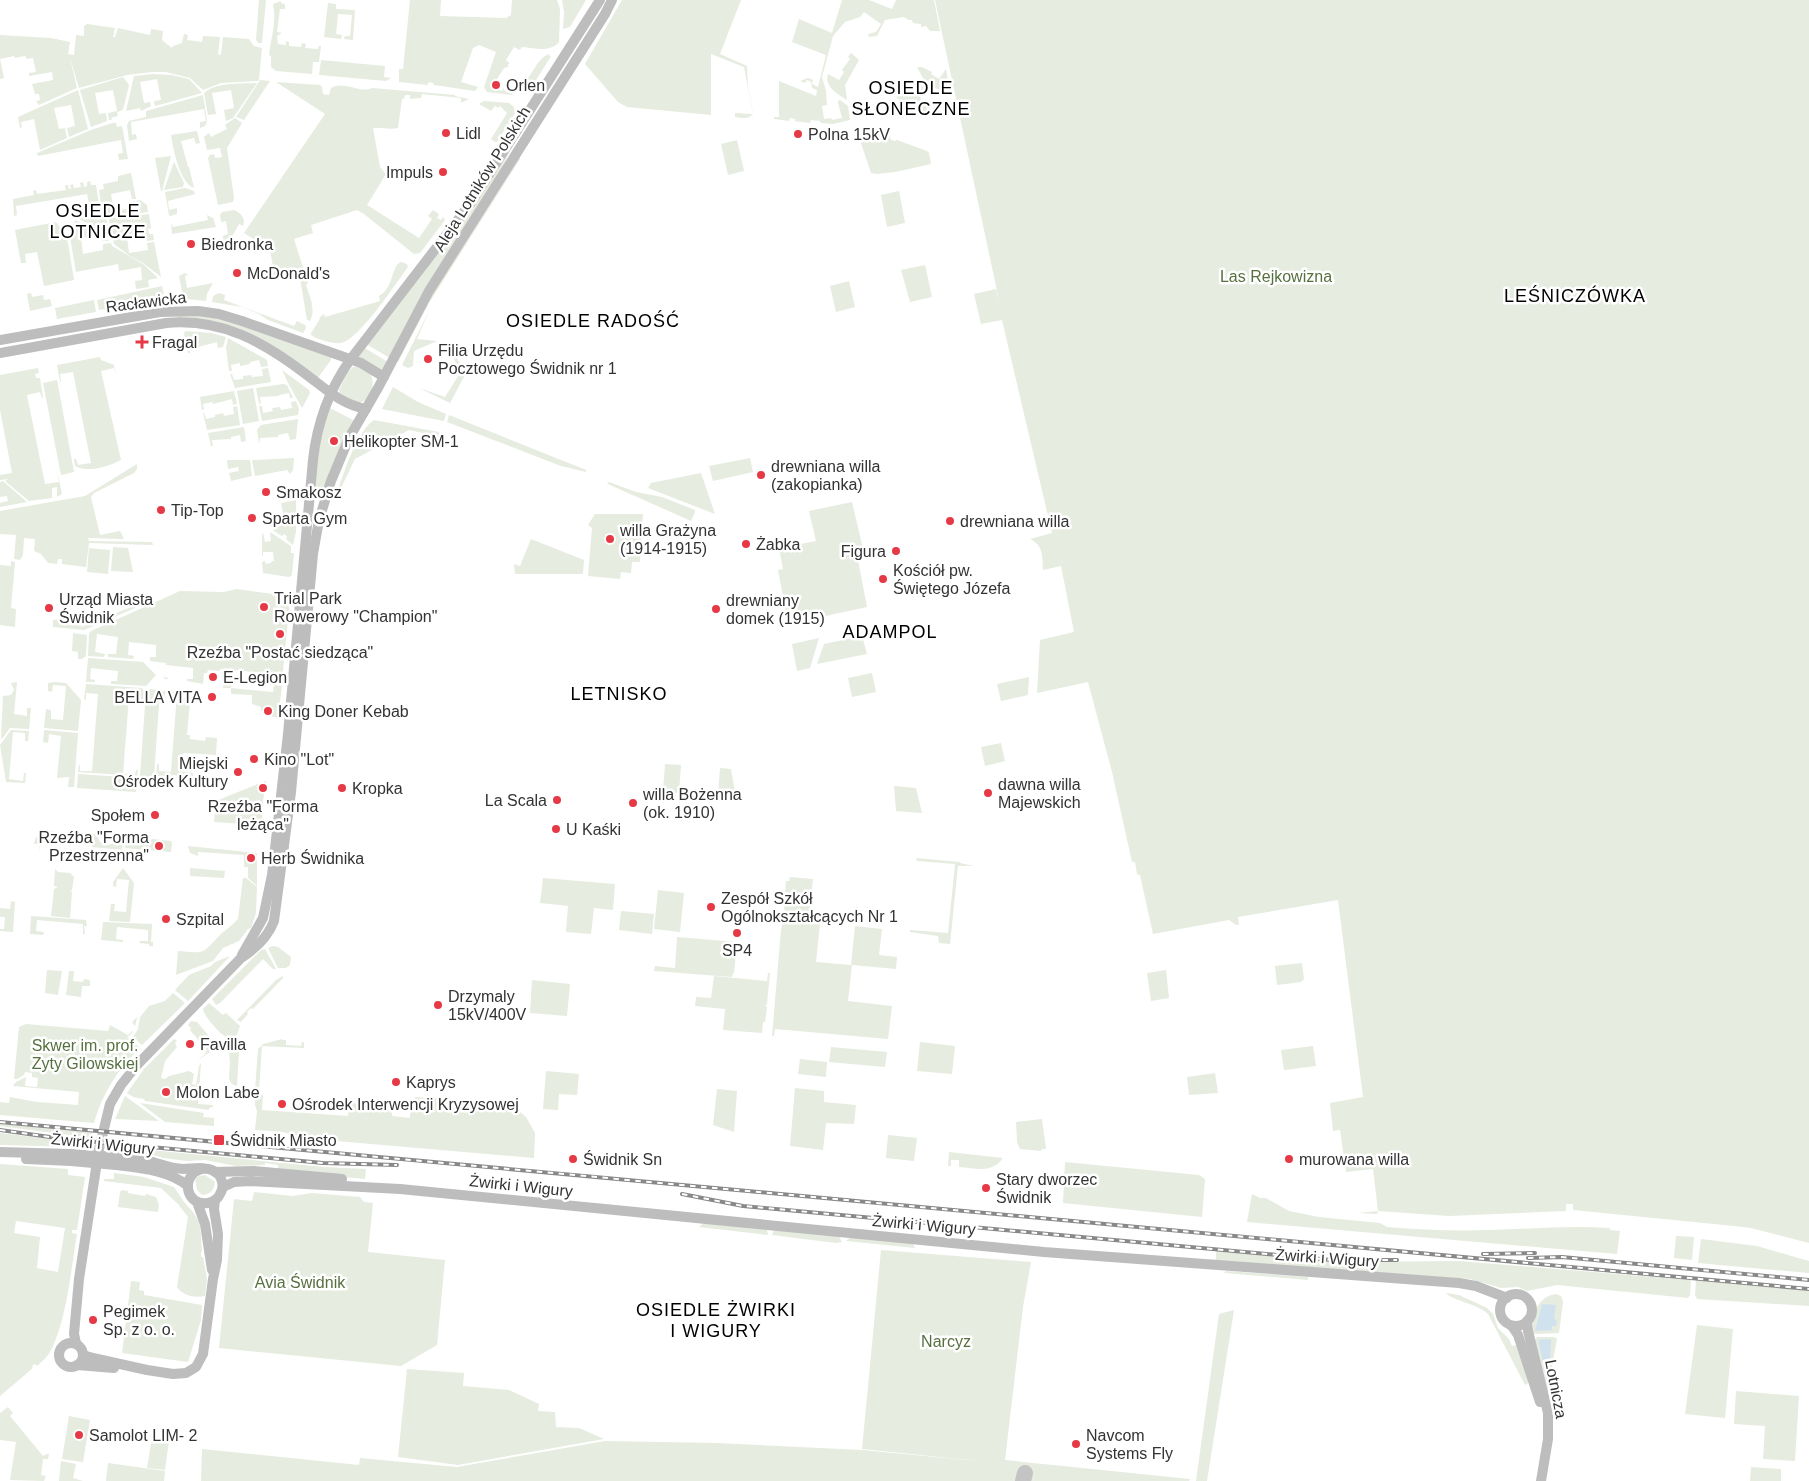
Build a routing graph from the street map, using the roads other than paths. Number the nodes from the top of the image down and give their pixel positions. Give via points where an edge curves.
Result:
1 (600, 0) edge
2 (612, 0) edge
3 (0, 340) edge
4 (0, 353) edge
5 (350, 360) junction
6 (384, 377) junction
7 (331, 393) junction
8 (366, 409) junction
9 (282, 782) junction
10 (291, 792) junction
11 (241, 958) junction
12 (0, 1152) edge
13 (0, 1157) edge
14 (71, 1157) junction
15 (117, 1161) junction
16 (202, 1169) junction
17 (215, 1172) junction
18 (188, 1186) junction
19 (222, 1187) junction
20 (400, 1190) junction
21 (216, 1200) junction
22 (197, 1202) junction
23 (212, 1279) junction
24 (1446, 1282) junction
25 (1507, 1298) junction
26 (1500, 1307) junction
27 (1527, 1321) junction
28 (1512, 1326) junction
29 (71, 1343) junction
30 (83, 1355) junction
31 (78, 1365) junction
32 (147, 1370) junction
33 (1544, 1462) junction
34 (1541, 1481) edge

1 - 5 street, Aleja Lotników Polskich via 470,204
2 - 6 street, Aleja Lotników Polskich via 429,291
3 - 5 street, Racławicka via 160,312 198,311 242,321
4 - 7 street, Racławicka via 154,325 201,324 226,329 260,342
5 - 6 street, Racławicka
5 - 7 street, Aleja Lotników Polskich
6 - 8 street, Aleja Lotników Polskich
7 - 8 street, Racławicka via 349,405
7 - 9 street via 321,419 313,460
8 - 10 street via 337,465 317,530
9 - 10 street
9 - 11 street via 265,911
10 - 11 street via 274,921 261,941
11 - 29 street via 140,1061 112,1101 99,1149
12 - 14 street, Żwirki i Wigury
13 - 14 street, Żwirki i Wigury
14 - 15 street, Żwirki i Wigury, bridge
15 - 16 street, Żwirki i Wigury
15 - 18 street, Żwirki i Wigury via 178,1179
16 - 17 street
16 - 18 street via 192,1175
17 - 19 street
17 - 20 street via 253,1171 339,1179 378,1183
18 - 22 street
19 - 20 street via 243,1181
19 - 21 street
20 - 24 street, Żwirki i Wigury via 1044,1252
21 - 22 street
21 - 23 street via 218,1254
22 - 23 street via 205,1224
23 - 32 street via 203,1354 195,1368 182,1374
24 - 25 street, Żwirki i Wigury via 1469,1284
24 - 26 street, Żwirki i Wigury via 1485,1297
25 - 26 street
25 - 27 street via 1519,1295 1527,1300 1531,1311
26 - 28 street via 1502,1319
27 - 28 street
27 - 33 street, Lotnicza via 1548,1413
28 - 33 street, Lotnicza via 1518,1335 1541,1406
29 - 30 street via 81,1348
29 - 31 street via 59,1350 59,1360 67,1366
30 - 31 street
30 - 32 street
31 - 32 street
33 - 34 street, Lotnicza

